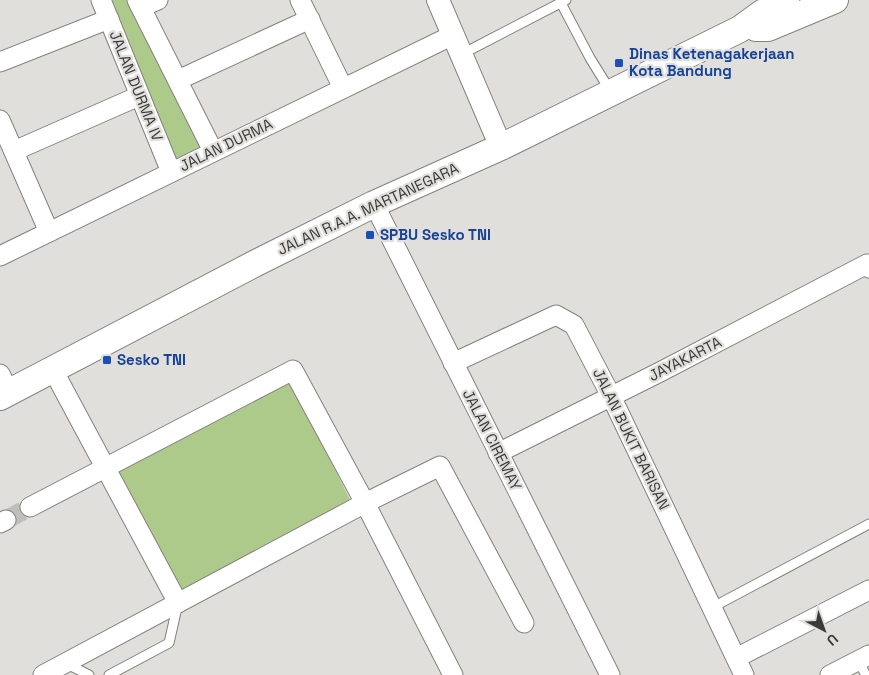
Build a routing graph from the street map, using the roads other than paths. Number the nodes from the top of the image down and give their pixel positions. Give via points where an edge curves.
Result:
1 (101, 0) edge
2 (158, 0) edge
3 (300, 0) edge
4 (438, 0) edge
5 (786, 0) edge
6 (835, 0) edge
7 (563, 1) edge
8 (139, 4) edge
9 (109, 19) junction
10 (310, 19) junction
11 (740, 29) junction
12 (457, 44) junction
13 (0, 62) edge
14 (178, 80) junction
15 (343, 88) junction
16 (612, 93) junction
17 (139, 96) junction
18 (0, 120) edge
19 (501, 147) junction
20 (14, 151) junction
21 (213, 151) junction
22 (171, 172) junction
23 (374, 204) junction
24 (49, 232) junction
25 (0, 256) edge
26 (869, 268) edge
27 (453, 363) junction
28 (54, 370) junction
29 (3, 387) edge
30 (611, 396) junction
31 (498, 453) junction
32 (105, 468) junction
33 (365, 504) junction
34 (30, 508) tunnel mouth
35 (869, 524) edge
36 (869, 590) edge
37 (178, 603) junction
38 (713, 607) junction
39 (524, 623) dead end
40 (736, 658) junction
41 (65, 663) junction
42 (864, 664) edge
43 (43, 675) edge
44 (89, 675) edge
45 (109, 675) edge
46 (453, 675) edge
47 (610, 675) edge
48 (744, 675) edge
49 (830, 675) edge

1 - 9 street, JALAN DURMA IV
2 - 8 street
3 - 10 street
4 - 12 street
5 - 11 main road, JALAN R.A.A. MARTANEGARA
6 - 11 main road, JALAN R.A.A. MARTANEGARA via 768,28
7 - 12 lane
7 - 16 lane via 590,58
8 - 14 street
9 - 13 street
9 - 17 street, JALAN DURMA IV
10 - 14 street
10 - 15 street
11 - 16 main road, JALAN R.A.A. MARTANEGARA
12 - 15 street, JALAN DURMA
12 - 19 street
14 - 21 street
15 - 21 street, JALAN DURMA
16 - 19 main road, JALAN R.A.A. MARTANEGARA
17 - 20 street
17 - 22 street, JALAN DURMA IV
18 - 20 street
19 - 23 main road, JALAN R.A.A. MARTANEGARA
20 - 24 street
21 - 22 street, JALAN DURMA
22 - 24 street, JALAN DURMA
23 - 27 street, JALAN CIREMAY
23 - 28 main road, JALAN R.A.A. MARTANEGARA
24 - 25 street, JALAN DURMA
26 - 30 street, JAYAKARTA via 867,264
27 - 30 street, JALAN BUKIT BARISAN via 556,315 574,325
27 - 31 street, JALAN CIREMAY
28 - 29 main road, JALAN R.A.A. MARTANEGARA
28 - 32 street
30 - 31 street, JAYAKARTA
30 - 38 street, JALAN BUKIT BARISAN
31 - 47 street, JALAN CIREMAY
32 - 33 street via 293,370
32 - 34 street
32 - 37 street
33 - 37 street
33 - 39 street via 440,466
33 - 46 street
35 - 38 lane
36 - 40 street
37 - 41 street
37 - 45 lane via 169,643
38 - 40 street, JALAN BUKIT BARISAN
40 - 48 street, JALAN BUKIT BARISAN
41 - 43 street
41 - 44 lane
42 - 49 street

